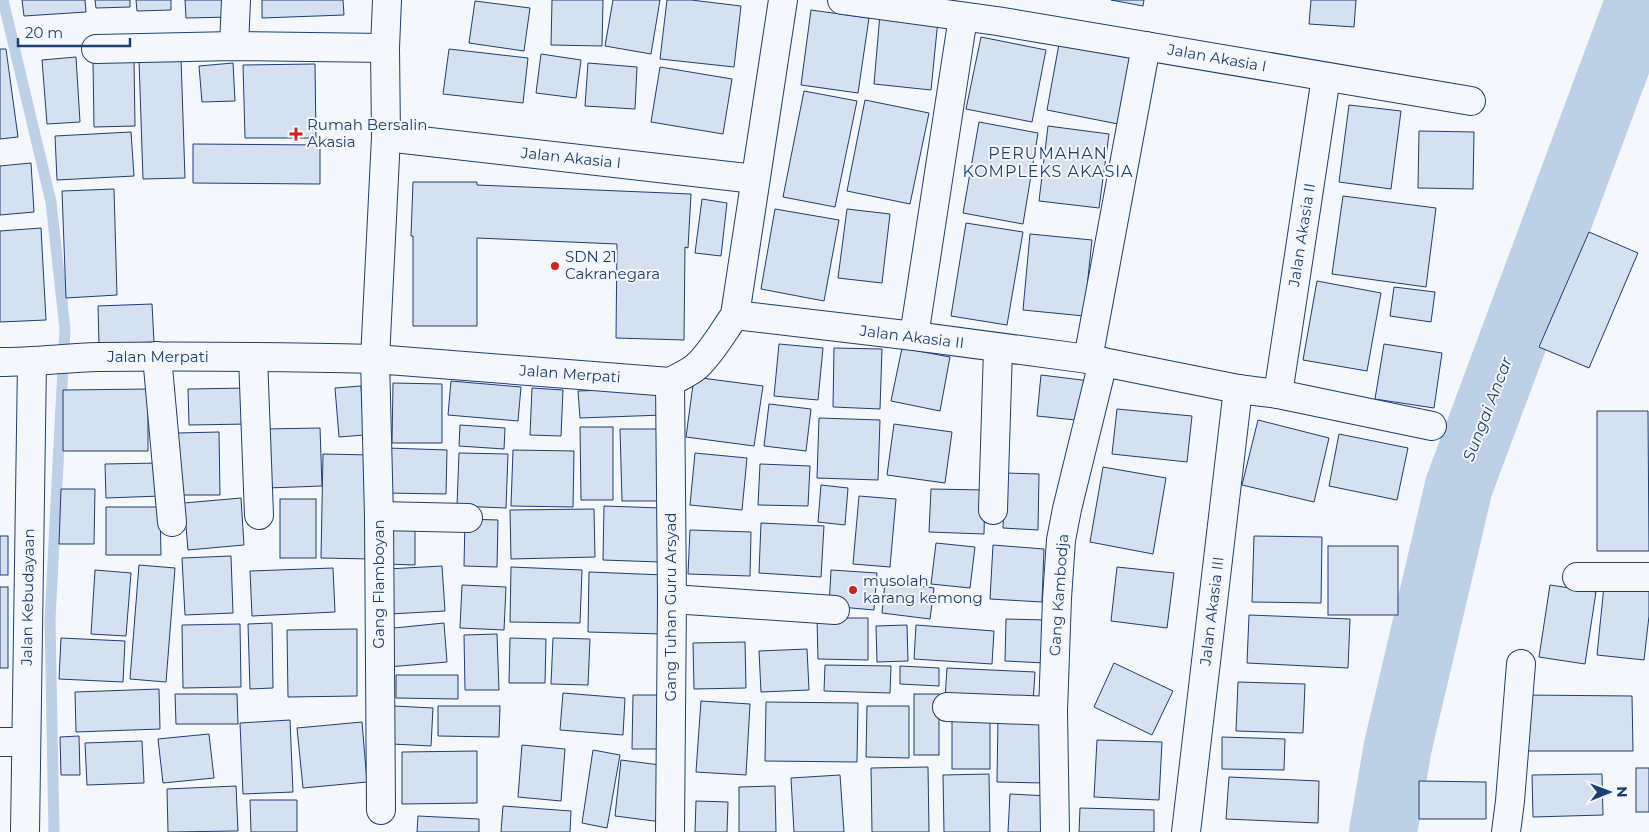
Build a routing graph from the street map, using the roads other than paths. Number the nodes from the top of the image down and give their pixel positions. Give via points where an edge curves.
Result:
1 (236, 0) edge
2 (387, 0) edge
3 (783, 0) edge
4 (842, 0) edge
5 (998, 11) edge
6 (963, 17) junction
7 (234, 46) junction
8 (1146, 46) junction
9 (385, 48) junction
10 (96, 49) dead end
11 (1326, 76) junction
12 (1471, 101) dead end
13 (386, 137) junction
14 (755, 179) junction
15 (735, 315) junction
16 (914, 336) junction
17 (998, 349) junction
18 (157, 356) junction
19 (253, 357) junction
20 (375, 359) junction
21 (1096, 361) junction
22 (0, 362) edge
23 (40, 362) junction
24 (670, 382) junction
25 (1238, 389) junction
26 (1278, 394) junction
27 (1432, 426) dead end
28 (992, 510) dead end
29 (259, 514) dead end
30 (379, 516) junction
31 (468, 518) dead end
32 (172, 522) dead end
33 (1577, 577) dead end
34 (1649, 577) edge
35 (672, 600) junction
36 (836, 610) dead end
37 (1521, 664) dead end
38 (947, 707) dead end
39 (1053, 711) junction
40 (12, 742) edge
41 (381, 810) dead end
42 (25, 832) edge
43 (670, 832) edge
44 (1055, 832) edge
45 (1186, 832) edge
46 (1506, 832) edge

1 - 7 street
2 - 9 street
3 - 14 street
4 - 6 street, Jalan Akasia I
5 - 6 street, Jalan Akasia I
5 - 8 street, Jalan Akasia I
6 - 16 street
7 - 9 street
7 - 10 street
8 - 11 street, Jalan Akasia I
8 - 21 street
9 - 13 street
11 - 12 street, Jalan Akasia I
11 - 26 street, Jalan Akasia II
13 - 14 street, Jalan Akasia I
13 - 20 street
14 - 15 street
15 - 16 street, Jalan Akasia II
15 - 24 street via 697,366
16 - 17 street, Jalan Akasia II
17 - 21 street, Jalan Akasia II
17 - 28 street
18 - 19 street, Jalan Merpati
18 - 23 street, Jalan Merpati
18 - 32 street
19 - 20 street, Jalan Merpati
19 - 29 street
20 - 24 street, Jalan Merpati
20 - 30 street, Gang Flamboyan
21 - 25 street, Jalan Akasia II
21 - 39 street, Gang Kambodja via 1061,540
22 - 23 street, Jalan Merpati
23 - 40 street, Jalan Kebudayaan
24 - 35 street, Gang Tuhan Guru Arsyad
25 - 26 street, Jalan Akasia II
25 - 45 street, Jalan Akasia III
26 - 27 street, Jalan Akasia II
30 - 31 street
30 - 41 street, Gang Flamboyan
33 - 34 street
35 - 36 street
35 - 43 street, Gang Tuhan Guru Arsyad
37 - 46 street
38 - 39 street
39 - 44 street, Gang Kambodja
40 - 42 street, Jalan Kebudayaan

